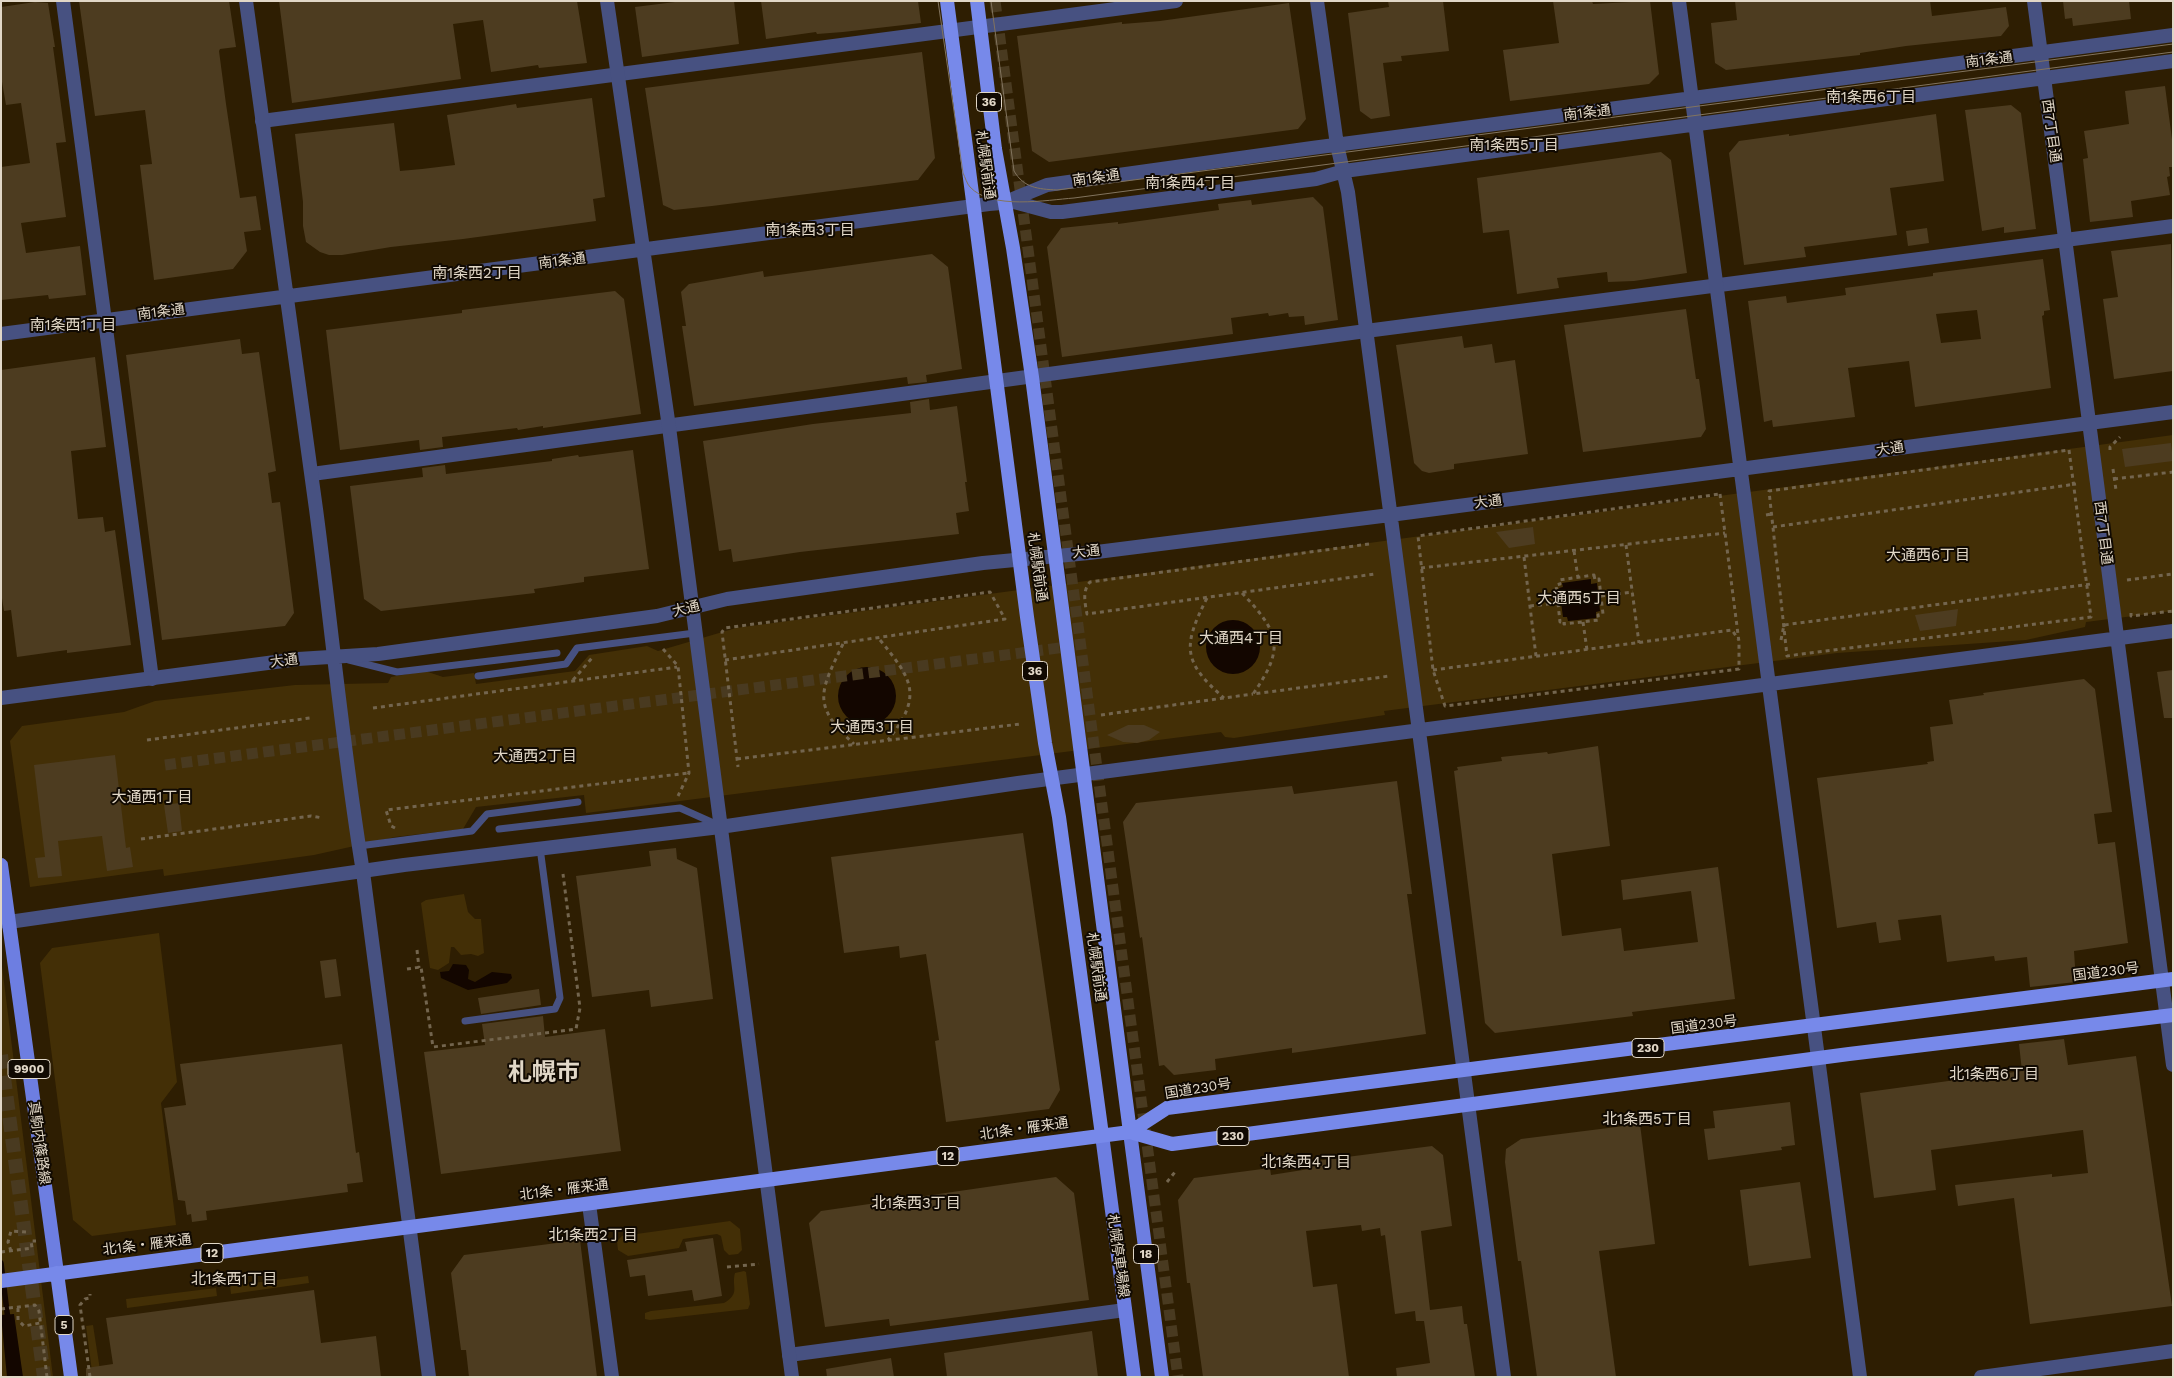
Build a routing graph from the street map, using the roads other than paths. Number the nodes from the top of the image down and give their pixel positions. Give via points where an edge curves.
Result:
1 (62, 1) edge
2 (246, 1) edge
3 (607, 1) edge
4 (947, 1) edge
5 (977, 1) edge
6 (1176, 1) edge
7 (1317, 1) edge
8 (1679, 1) edge
9 (2034, 1) edge
10 (980, 27) junction
11 (951, 29) junction
12 (2173, 35) edge
13 (2041, 53) junction
14 (2173, 61) edge
15 (617, 76) junction
16 (2044, 78) junction
17 (1692, 99) junction
18 (262, 121) junction
19 (1695, 125) junction
20 (1337, 144) junction
21 (1344, 171) junction
22 (1004, 202) junction
23 (974, 206) junction
24 (2173, 226) edge
25 (2065, 240) junction
26 (643, 250) junction
27 (1716, 287) junction
28 (288, 296) junction
29 (104, 319) junction
30 (1366, 331) junction
31 (1, 334) edge
32 (1032, 377) junction
33 (997, 382) junction
34 (2173, 412) edge
35 (2089, 422) junction
36 (669, 427) junction
37 (1740, 469) junction
38 (312, 474) junction
39 (1390, 515) junction
40 (1055, 556) junction
41 (1020, 559) junction
42 (692, 607) junction
43 (2173, 632) edge
44 (695, 634) junction
45 (2117, 639) junction
46 (557, 653) dead end
47 (334, 657) junction
48 (478, 676) dead end
49 (152, 679) junction
50 (1768, 685) junction
51 (1, 698) edge
52 (1418, 731) junction
53 (1083, 774) junction
54 (1052, 778) junction
55 (578, 802) dead end
56 (720, 827) junction
57 (499, 829) dead end
58 (359, 846) junction
59 (540, 848) junction
60 (1, 865) edge
61 (363, 872) junction
62 (5, 921) edge
63 (2167, 980) edge
64 (2170, 1016) edge
65 (465, 1021) dead end
66 (1813, 1027) junction
67 (1818, 1058) junction
68 (2173, 1065) edge
69 (1463, 1071) junction
70 (1468, 1106) junction
71 (1130, 1132) junction
72 (1102, 1135) junction
73 (766, 1180) junction
74 (589, 1204) junction
75 (408, 1227) junction
76 (57, 1273) junction
77 (1, 1281) edge
78 (1125, 1310) junction
79 (2173, 1352) edge
80 (789, 1355) junction
81 (70, 1377) edge
82 (429, 1377) edge
83 (612, 1377) edge
84 (792, 1377) edge
85 (1134, 1377) edge
86 (1162, 1377) edge
87 (1504, 1377) edge
88 (1860, 1377) edge
89 (1981, 1377) edge

1 - 29 street
2 - 18 street
3 - 15 street
4 - 11 highway, 札幌駅前通 / 36
5 - 10 highway, 札幌駅前通 / 36
6 - 10 street
7 - 20 street
8 - 17 street
9 - 13 street, 西7丁目通
10 - 11 street
10 - 22 highway, 札幌駅前通 / 36
11 - 15 street
11 - 23 highway, 札幌駅前通 / 36
12 - 13 street, 南1条通
13 - 16 street, 西7丁目通
13 - 17 street, 南1条通
14 - 16 street, 南1条通
15 - 18 street
15 - 26 street
16 - 19 street, 南1条通
16 - 25 street, 西7丁目通
17 - 19 street
17 - 20 street, 南1条通
18 - 28 street
19 - 21 street, 南1条通
19 - 27 street
20 - 21 street
20 - 22 street, 南1条通 via 1047,185
21 - 22 street, 南1条通 via 1316,178 1062,212
21 - 30 street
22 - 23 street, 南1条通
22 - 32 highway, 札幌駅前通 / 36
23 - 26 street, 南1条通
23 - 33 highway, 札幌駅前通 / 36
24 - 25 street
25 - 27 street
25 - 35 street, 西7丁目通
26 - 28 street, 南1条通
26 - 36 street
27 - 30 street
27 - 37 street
28 - 29 street, 南1条通
28 - 38 street
29 - 31 street, 南1条通
29 - 49 street
30 - 32 street
30 - 39 street
32 - 33 street
32 - 40 highway, 札幌駅前通 / 36
33 - 36 street
33 - 41 highway, 札幌駅前通 / 36
34 - 35 street, 大通
35 - 37 street, 大通
35 - 45 street, 西7丁目通
36 - 38 street
36 - 42 street
37 - 39 street, 大通
37 - 50 street
38 - 47 street
39 - 40 street, 大通
39 - 52 street
40 - 41 street, 大通
40 - 53 highway, 札幌駅前通 / 36
41 - 42 street, 大通 via 727,599
41 - 54 highway, 札幌駅前通 / 36
42 - 44 street
42 - 47 street, 大通 via 647,618
43 - 45 street
44 - 48 lane via 578,648 566,664
44 - 56 street
45 - 50 street
45 - 63 street, 西7丁目通
46 - 47 lane via 398,672
47 - 49 street, 大通
47 - 58 street
49 - 51 street, 大通
50 - 52 street
50 - 66 street
52 - 53 street
52 - 69 street
53 - 54 street
53 - 71 highway, 札幌駅前通 / 36
54 - 56 street
54 - 72 highway, 札幌駅前通 / 36
55 - 58 lane via 487,814 472,832
56 - 57 lane via 680,808
56 - 59 street
56 - 73 street
58 - 61 street
59 - 61 street
59 - 65 lane via 560,998 555,1009
60 - 62 main road, 真駒内篠路線 / 9900
61 - 62 street
61 - 75 street
62 - 76 main road, 真駒内篠路線 / 9900
63 - 64 street, 西7丁目通
63 - 66 highway, 国道230号 / 230
64 - 67 highway, 230
64 - 68 street, 西7丁目通
66 - 67 street
66 - 69 highway, 国道230号 / 230
67 - 70 highway, 230
67 - 88 street
69 - 70 street
69 - 71 highway, 国道230号 / 230 via 1167,1108
70 - 71 highway, 230 via 1172,1144
70 - 87 street
71 - 72 highway, 北1条・雁来通 / 12
71 - 86 main road, 札幌停車場線 / 18
72 - 73 highway, 北1条・雁来通 / 12
72 - 78 main road, 札幌停車場線 / 18
73 - 74 highway, 北1条・雁来通 / 12
73 - 80 street
74 - 75 highway, 北1条・雁来通 / 12
74 - 83 street
75 - 76 highway, 北1条・雁来通 / 12
75 - 82 street
76 - 77 highway, 北1条・雁来通 / 12
76 - 81 highway, 5
78 - 80 street
78 - 85 main road, 札幌停車場線 / 18
79 - 89 street
80 - 84 street

